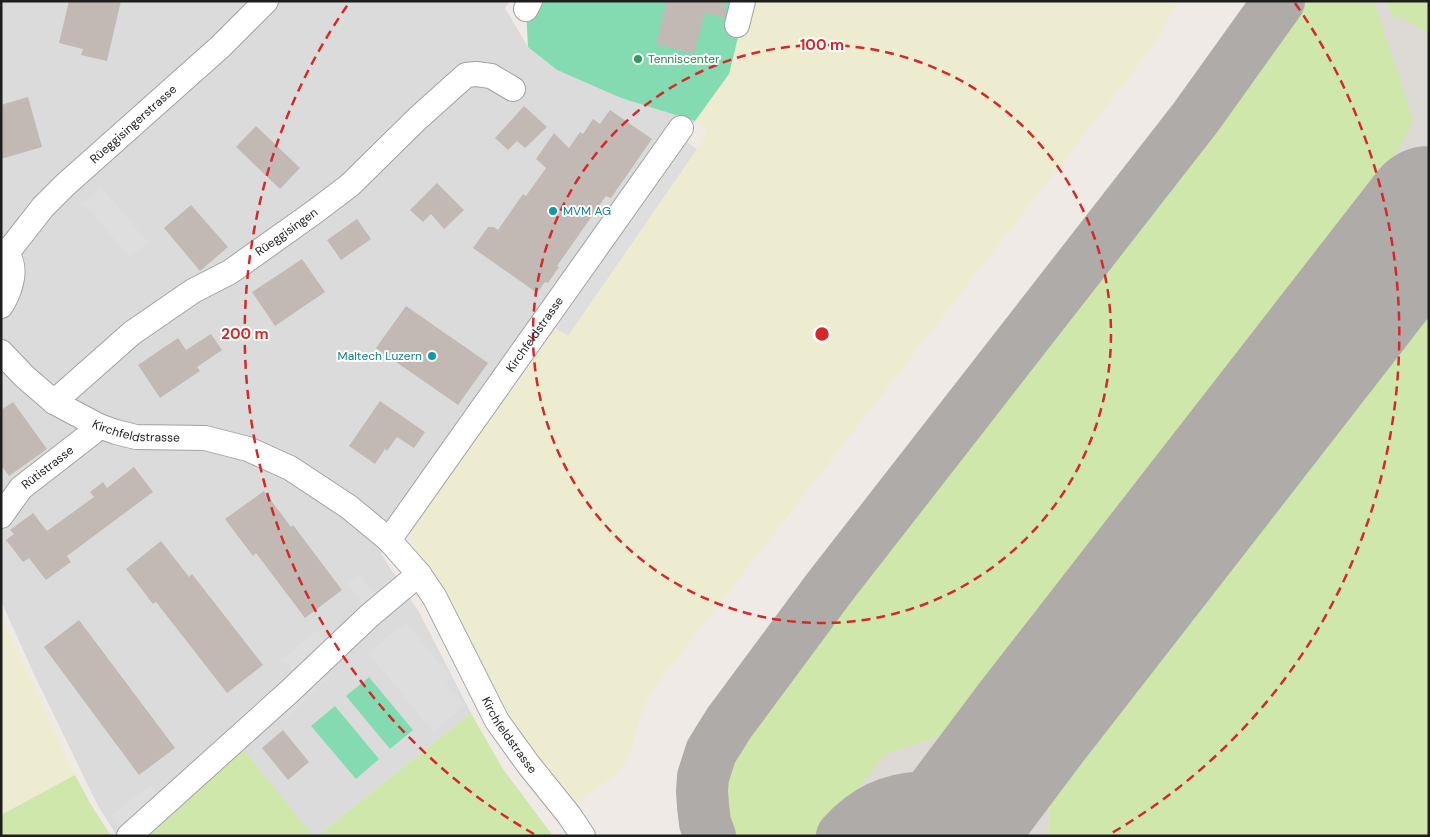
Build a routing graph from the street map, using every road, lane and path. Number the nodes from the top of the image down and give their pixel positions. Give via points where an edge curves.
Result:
1 (266, 1) edge
2 (743, 1) edge
3 (737, 25) dead end
4 (513, 89) dead end
5 (681, 128) dead end
6 (4, 252) edge
7 (1, 306) edge
8 (1, 352) edge
9 (54, 402) junction
10 (99, 426) junction
11 (1, 516) edge
12 (389, 540) junction
13 (419, 574) junction
14 (130, 836) edge
15 (583, 836) edge

1 - 6 street, Rüeggisingerstrasse via 220,47 65,185
2 - 3 street
4 - 9 street, Rüeggisingen via 491,76 466,76 350,185 230,272 193,291 132,332
5 - 12 street, Kirchfeldstrasse
6 - 7 street via 12,262 12,278
8 - 9 street, Kirchfeldstrasse
9 - 10 street, Kirchfeldstrasse
10 - 11 street, Rütistrasse via 21,488
10 - 12 street, Kirchfeldstrasse via 136,436 205,438 248,449 290,468
12 - 13 street, Kirchfeldstrasse
13 - 14 street
13 - 15 street, Kirchfeldstrasse via 435,598 497,721

